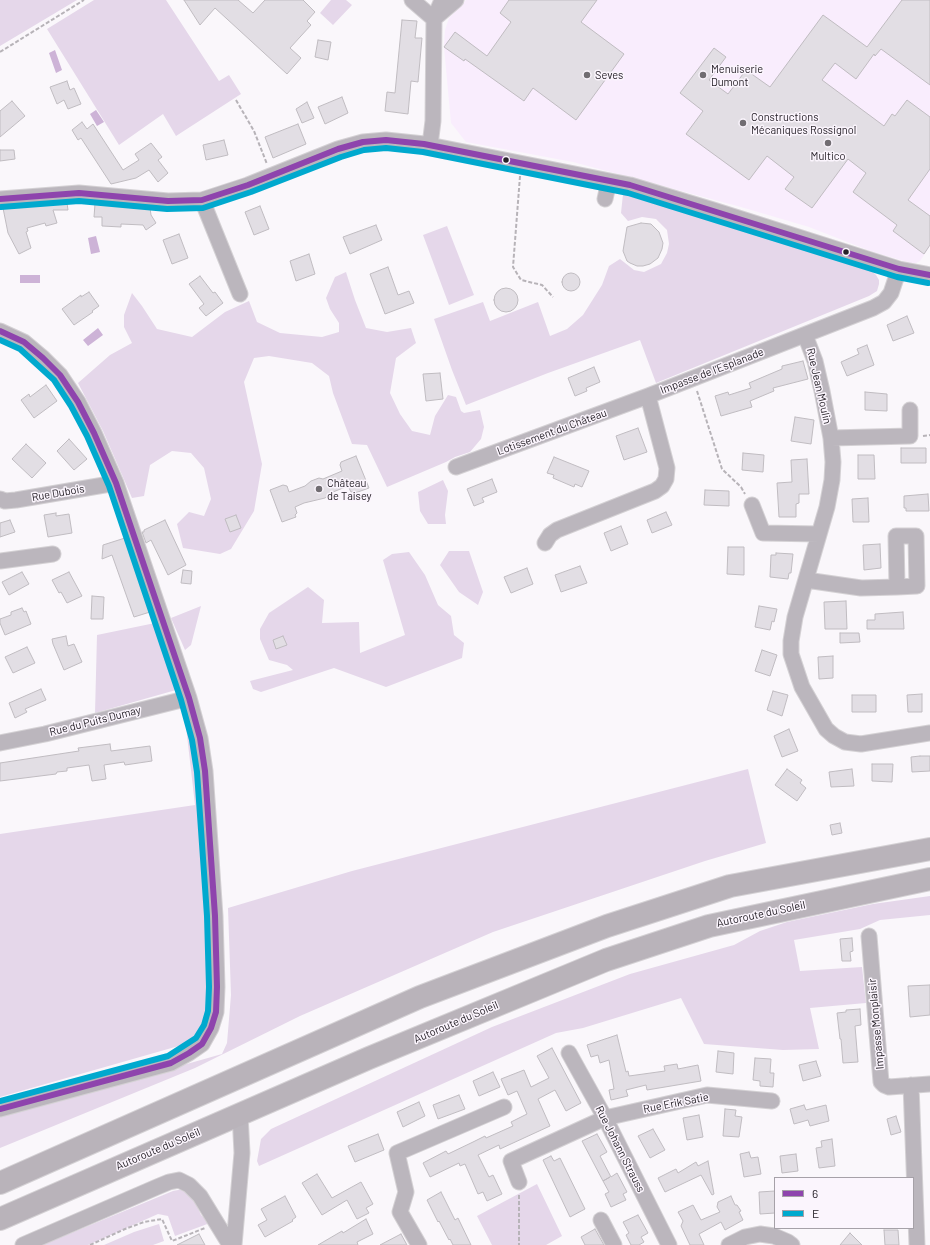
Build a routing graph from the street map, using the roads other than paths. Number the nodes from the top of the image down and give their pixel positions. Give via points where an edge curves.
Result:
1 (442, 0) edge
2 (456, 0) edge
3 (420, 3) edge
4 (434, 19) junction
5 (430, 145) junction
6 (609, 181) junction
7 (0, 199) edge
8 (605, 199) dead end
9 (202, 200) junction
10 (899, 270) junction
11 (930, 275) edge
12 (240, 294) dead end
13 (0, 331) edge
14 (806, 335) junction
15 (648, 396) junction
16 (910, 410) dead end
17 (831, 438) junction
18 (456, 467) dead end
19 (116, 483) junction
20 (0, 499) edge
21 (752, 505) road end
22 (819, 534) junction
23 (545, 543) dead end
24 (53, 554) dead end
25 (0, 561) edge
26 (806, 580) junction
27 (897, 587) dead end
28 (189, 698) junction
29 (930, 733) edge
30 (0, 743) edge
31 (930, 849) edge
32 (930, 879) edge
33 (869, 936) dead end
34 (569, 1053) dead end
35 (930, 1084) edge
36 (911, 1085) junction
37 (772, 1101) dead end
38 (504, 1107) dead end
39 (0, 1109) edge
40 (240, 1114) junction
41 (605, 1118) junction
42 (914, 1177) edge
43 (914, 1181) edge
44 (519, 1182) road end
45 (0, 1183) edge
46 (0, 1219) edge
47 (600, 1220) dead end
48 (23, 1245) edge
49 (230, 1245) edge
50 (234, 1245) edge
51 (419, 1245) edge
52 (614, 1245) edge
53 (669, 1245) edge
54 (729, 1245) edge
55 (792, 1245) edge
56 (916, 1245) edge

1 - 4 street
2 - 4 street
3 - 4 street
4 - 5 street via 433,121
5 - 6 street
5 - 9 street via 386,140 363,142
6 - 8 street
6 - 10 street via 713,210
7 - 9 street via 79,193 168,201
9 - 12 street
10 - 11 street
10 - 14 street, Impasse de l'Esplanade via 891,293 884,302
13 - 19 street via 24,342 60,375 78,402
14 - 15 street, Impasse de l'Esplanade
14 - 17 street, Rue Jean Moulin via 815,361
15 - 18 street, Lotissement du Château
15 - 23 street, Impasse de l'Esplanade via 667,468 662,486 557,530
16 - 17 street, Rue Jean Moulin via 910,436
17 - 22 street, Rue Jean Moulin via 832,480
19 - 20 street, Rue Dubois via 16,500
19 - 28 street
21 - 22 street via 763,533
22 - 26 street, Rue Jean Moulin
24 - 25 street
26 - 27 street via 861,588
26 - 29 street, Rue Jean Moulin via 795,617 791,654 802,687 826,729 845,742 861,744
28 - 30 street, Rue du Puits Dumay
28 - 39 street via 200,738 205,771 215,916 217,987 216,1012 211,1028 202,1044 171,1063
31 - 45 highway via 730,886 607,926 420,997
32 - 40 highway, Autoroute du Soleil via 709,926 606,960
33 - 36 street, Impasse Monplaisir via 881,1082 889,1087
34 - 41 street, Rue Johann Strauss
35 - 36 street, Impasse Monplaisir
36 - 42 street
37 - 41 street, Rue Erik Satie via 707,1096
38 - 51 street via 397,1153 406,1192 400,1212
40 - 46 highway, Autoroute du Soleil
40 - 50 street via 242,1153
41 - 44 street, Rue Erik Satie via 511,1161
41 - 53 street, Rue Johann Strauss
43 - 56 street
47 - 52 street
48 - 49 street via 157,1186 179,1180 189,1185 200,1196
54 - 55 street via 745,1237 760,1234 774,1236

